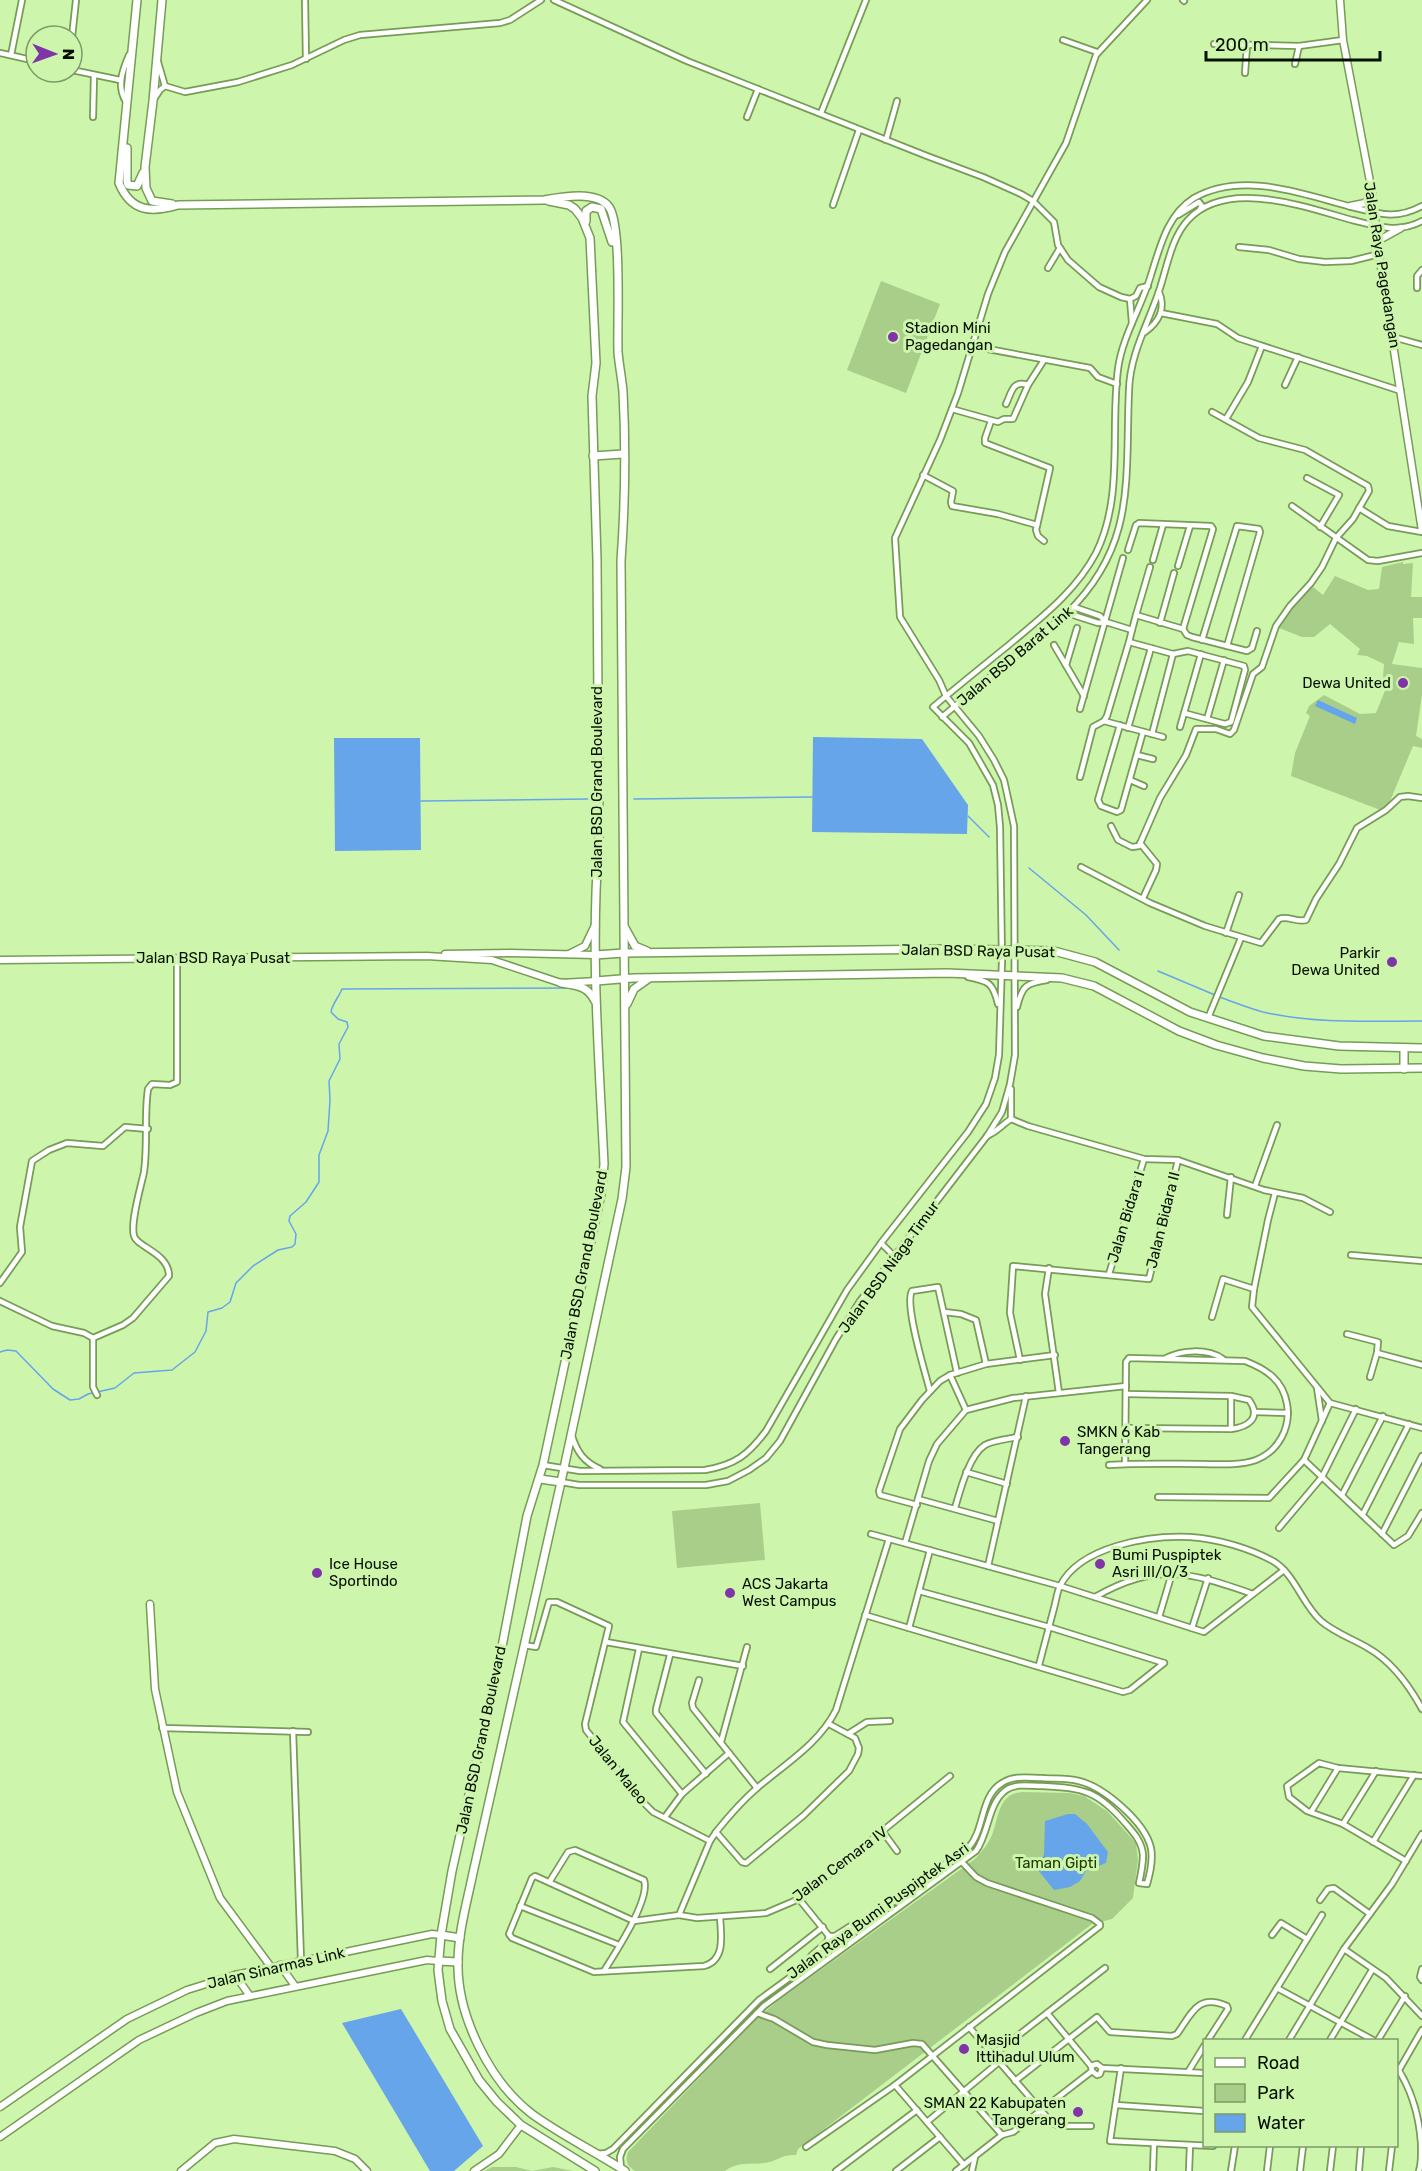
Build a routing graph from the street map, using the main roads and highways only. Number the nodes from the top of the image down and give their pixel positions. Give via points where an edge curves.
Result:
1 (137, 0) edge
2 (162, 0) edge
3 (126, 112) junction
4 (145, 167) junction
5 (544, 200) junction
6 (178, 205) junction
7 (587, 226) junction
8 (617, 258) junction
9 (623, 454) junction
10 (594, 456) junction
11 (624, 926) junction
12 (624, 953) junction
13 (650, 953) junction
14 (595, 955) junction
15 (625, 978) junction
16 (651, 978) junction
17 (596, 981) junction
18 (561, 983) road end
19 (625, 1010) junction
20 (597, 1012) junction
21 (1404, 1048) junction
22 (1422, 1048) edge
23 (1422, 1068) edge
24 (1404, 1069) junction
25 (540, 1479) junction
26 (561, 1482) junction
27 (441, 1935) junction
28 (460, 1938) junction
29 (438, 1960) junction
30 (458, 1962) junction
31 (623, 2170) edge
32 (595, 2171) edge

1 - 3 main road
2 - 4 main road
3 - 4 main road via 129,185 137,186
3 - 6 main road via 119,183 124,194 145,209
4 - 6 main road via 146,188 152,201
5 - 6 main road
5 - 7 main road via 569,205
5 - 8 main road, Jalan BSD Grand Boulevard via 588,197 608,205
7 - 8 main road via 586,212 592,207 601,209
7 - 10 main road, Jalan BSD Grand Boulevard via 596,363 592,396
8 - 9 main road, Jalan BSD Grand Boulevard
9 - 10 main road
9 - 11 main road, Jalan BSD Grand Boulevard
10 - 14 main road, Jalan BSD Grand Boulevard via 599,841
11 - 12 main road, Jalan BSD Grand Boulevard
11 - 13 main road via 635,946
12 - 13 main road, Jalan BSD Raya Pusat
12 - 14 main road, Jalan BSD Raya Pusat
12 - 15 main road, Jalan BSD Grand Boulevard
13 - 21 main road, Jalan BSD Raya Pusat via 1054,951 1095,962 1161,998 1264,1036 1304,1043
14 - 17 main road, Jalan BSD Grand Boulevard
15 - 16 main road, Jalan BSD Raya Pusat
15 - 17 main road, Jalan BSD Raya Pusat
15 - 19 main road, Jalan BSD Grand Boulevard
16 - 19 main road via 631,993
16 - 24 main road, Jalan BSD Raya Pusat via 947,973 1062,978 1094,986 1216,1046 1304,1066
17 - 20 main road, Jalan BSD Grand Boulevard
18 - 20 main road via 582,986 590,992
19 - 26 main road, Jalan BSD Grand Boulevard via 626,1167
20 - 25 main road, Jalan BSD Grand Boulevard via 604,1164 601,1194
21 - 22 main road, Jalan BSD Raya Pusat
21 - 24 main road
23 - 24 main road, Jalan BSD Raya Pusat
25 - 26 main road
25 - 27 main road, Jalan BSD Grand Boulevard via 527,1516
26 - 28 main road, Jalan BSD Grand Boulevard
27 - 28 main road
27 - 29 main road, Jalan BSD Grand Boulevard
28 - 30 main road, Jalan BSD Grand Boulevard
29 - 30 main road
29 - 32 main road, Jalan BSD Grand Boulevard via 442,2001 450,2029 479,2080 521,2125
30 - 31 main road, Jalan BSD Grand Boulevard via 462,1999 471,2026 481,2051 509,2092 530,2113

